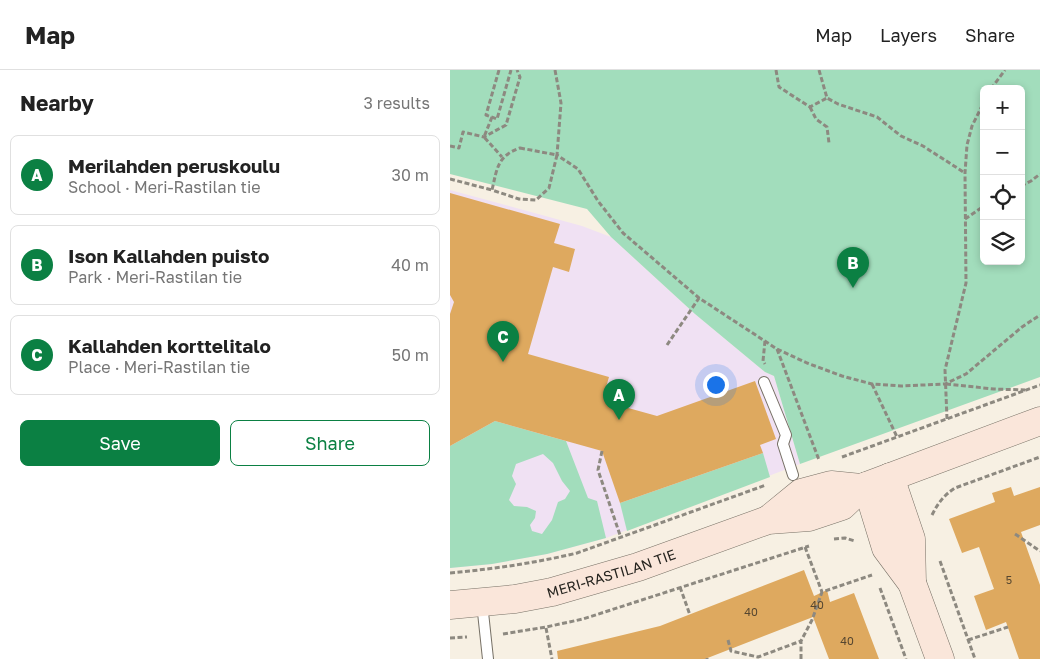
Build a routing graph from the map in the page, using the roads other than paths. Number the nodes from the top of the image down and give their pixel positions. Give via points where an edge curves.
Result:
1 (764, 382) road end
2 (1040, 421) edge
3 (793, 475) road end
4 (873, 484) junction
5 (768, 520) junction
6 (482, 603) junction
7 (450, 605) edge
8 (488, 659) edge
9 (940, 659) edge

1 - 3 lane via 786,435 783,444
2 - 4 street, MERI-RASTILAN TIE
4 - 5 street, MERI-RASTILAN TIE via 842,506 809,517
4 - 5 street, MERI-RASTILAN TIE via 831,485 801,493
4 - 9 street via 912,539 912,582
5 - 6 street, MERI-RASTILAN TIE via 638,567 552,592
6 - 7 street, MERI-RASTILAN TIE
6 - 8 lane

